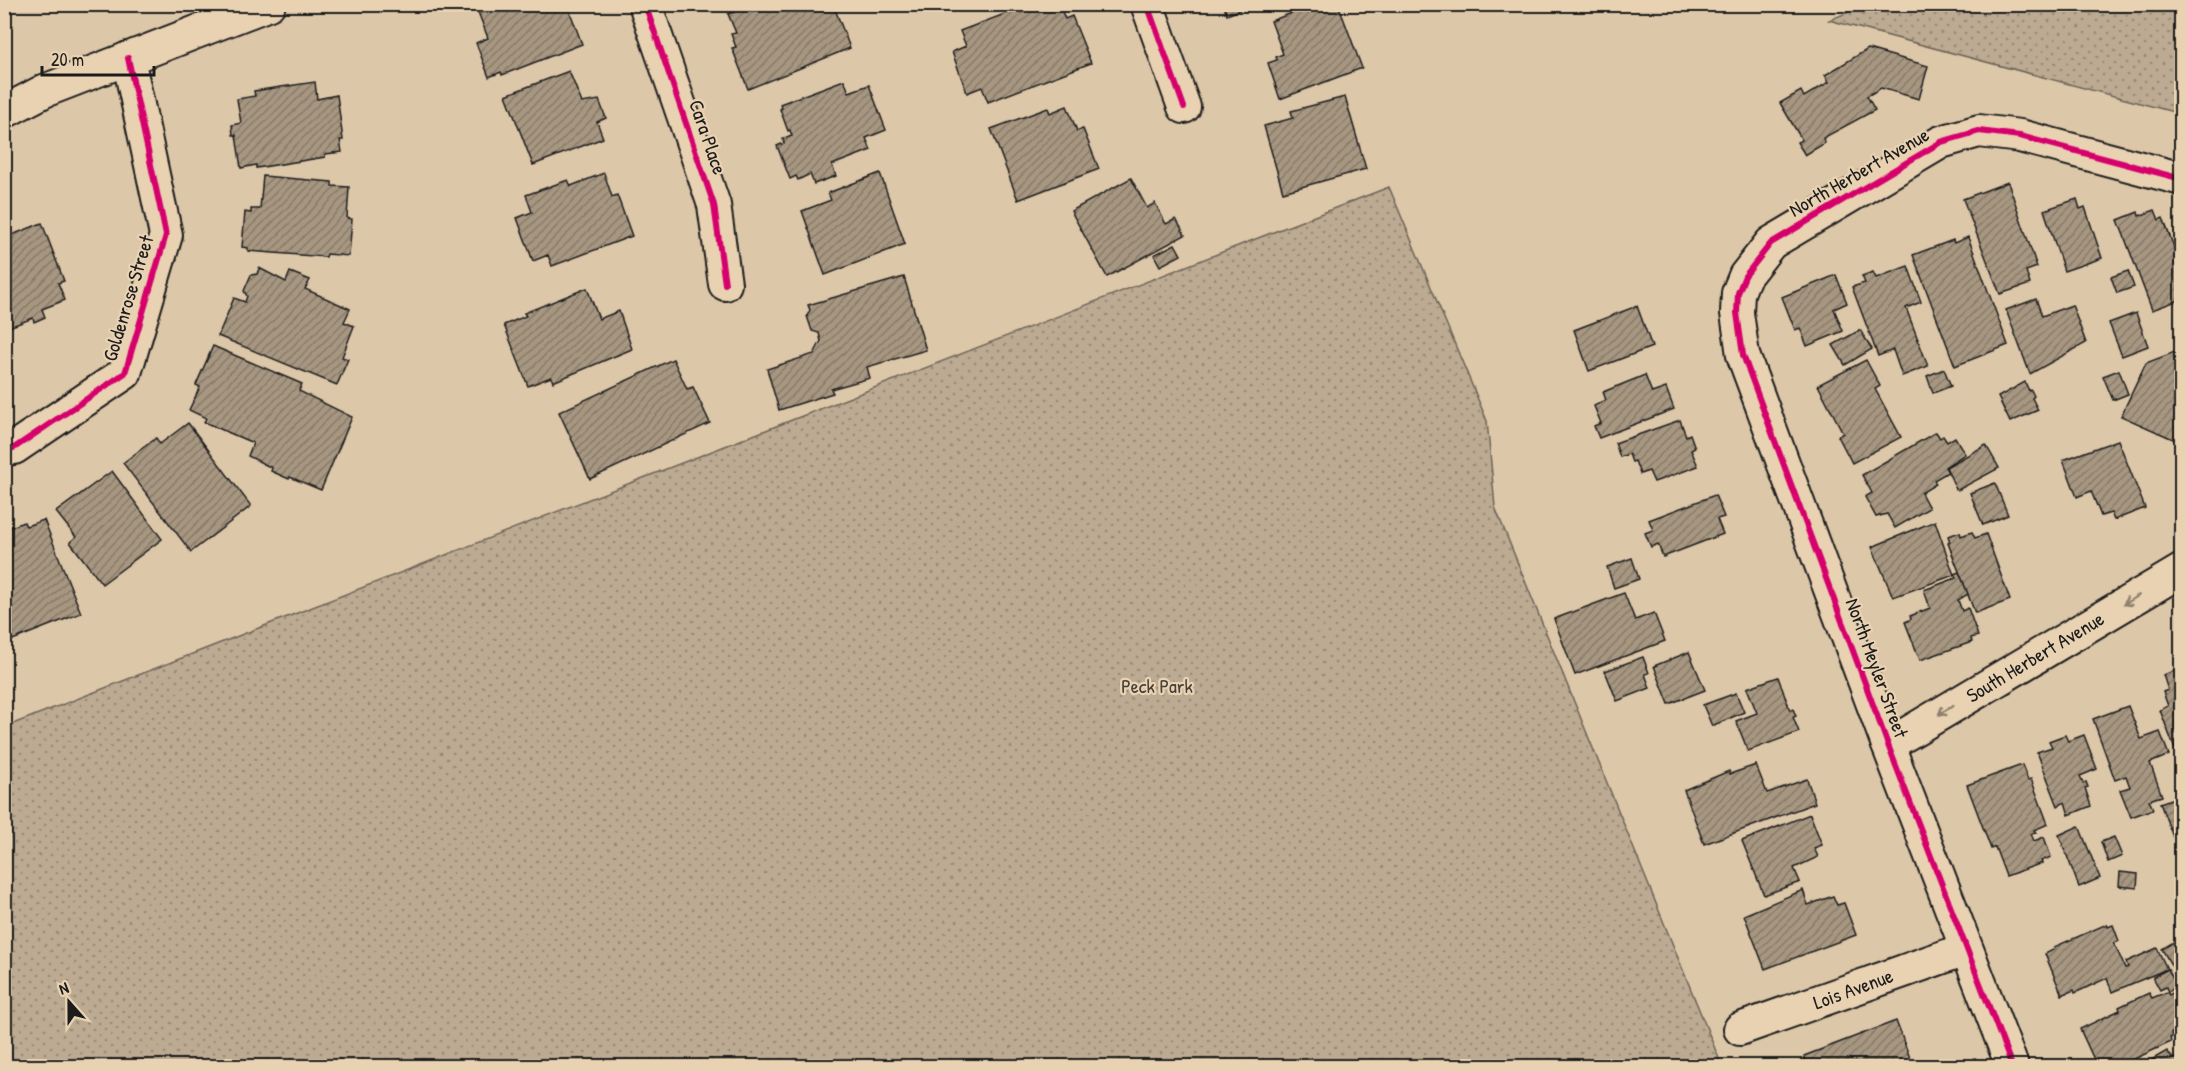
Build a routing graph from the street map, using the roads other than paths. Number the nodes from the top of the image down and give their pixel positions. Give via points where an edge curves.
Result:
1 (269, 4) edge
2 (645, 4) edge
3 (1147, 4) edge
4 (128, 58) junction
5 (1184, 107) dead end
6 (4, 112) edge
7 (2181, 179) edge
8 (1745, 276) joint
9 (725, 284) dead end
10 (4, 449) edge
11 (2181, 570) edge
12 (1888, 745) junction
13 (1966, 949) junction
14 (1740, 1029) dead end
15 (2012, 1066) edge

1 - 4 street
2 - 9 street, Cara Place via 714,205
3 - 5 street
4 - 6 street
4 - 10 street, Goldenrose Street via 166,235 125,373 14,448
7 - 8 street, North Herbert Avenue via 2020,136 1979,131 1941,142 1771,243
8 - 12 street, North Meyler Street via 1738,292 1737,313 1743,355
11 -> 12 street, South Herbert Avenue
12 - 13 street, North Meyler Street
13 - 14 street, Lois Avenue
13 - 15 street, North Meyler Street

